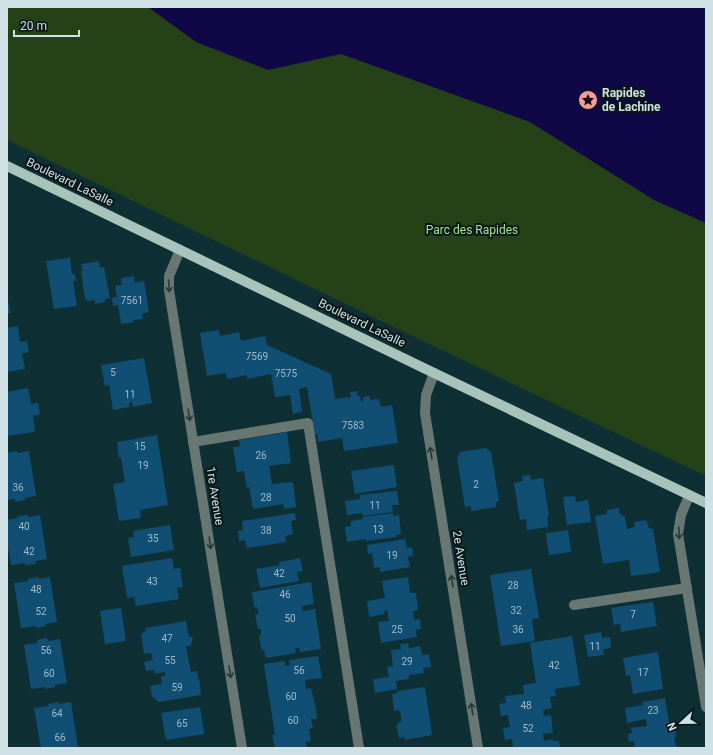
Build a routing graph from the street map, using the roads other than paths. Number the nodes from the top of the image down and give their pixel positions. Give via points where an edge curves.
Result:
1 (7, 166) edge
2 (180, 250) junction
3 (434, 373) junction
4 (194, 442) junction
5 (689, 496) junction
6 (706, 503) edge
7 (687, 588) junction
8 (574, 605) dead end
9 (706, 707) edge
10 (242, 748) edge
11 (359, 748) edge
12 (478, 748) edge

1 - 2 main road, Boulevard LaSalle
2 - 3 main road, Boulevard LaSalle
2 -> 4 street, 1re Avenue via 168,283
3 - 5 main road, Boulevard LaSalle
12 -> 3 street, 2e Avenue via 425,413 426,396
4 -> 10 street, 1re Avenue
4 - 11 street via 308,423
5 - 6 main road, Boulevard LaSalle
5 -> 7 street via 681,514 678,534
7 - 8 street
7 - 9 street

